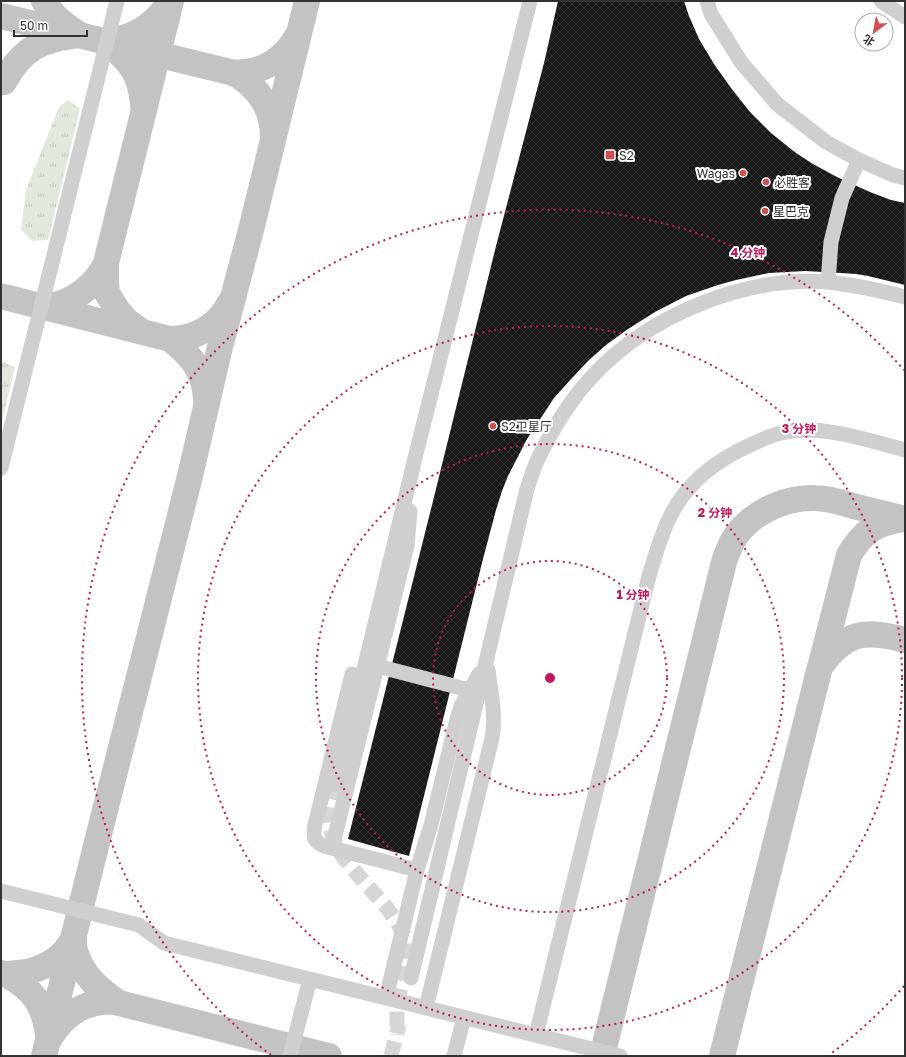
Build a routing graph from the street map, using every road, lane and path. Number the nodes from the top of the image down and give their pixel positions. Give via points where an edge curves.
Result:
1 (117, 1) edge
2 (530, 1) edge
3 (707, 1) edge
4 (881, 1) edge
5 (905, 18) edge
6 (859, 160) junction
7 (905, 178) edge
8 (828, 282) junction
9 (905, 297) edge
10 (905, 450) edge
11 (415, 458) junction
12 (1, 468) edge
13 (487, 660) junction
14 (377, 666) junction
15 (469, 690) junction
16 (336, 785) tunnel mouth
17 (332, 848) junction
18 (417, 870) junction
19 (1, 891) edge
20 (411, 978) dead end
21 (310, 979) junction
22 (386, 998) junction
23 (426, 1008) junction
24 (464, 1017) junction
25 (536, 1035) junction
26 (290, 1056) edge
27 (454, 1056) edge
28 (620, 1056) edge

1 - 12 lane
2 - 11 lane
3 - 6 lane via 711,14 741,62 777,104 826,142
4 - 5 lane
6 - 7 lane
6 - 8 lane via 842,198 831,242
8 - 9 lane
8 - 13 lane via 796,282 725,294 657,325 632,341 589,380 573,400 537,461 527,489
10 - 25 lane via 831,432 790,430 774,434 729,456 707,470 681,498 669,518 649,576
11 - 14 lane via 407,546
11 - 16 lane
11 - 17 lane via 383,550 315,825 315,840
13 - 15 lane
13 - 20 lane
13 - 23 lane via 494,713 493,733
14 - 15 lane
14 - 17 lane
15 - 18 lane via 457,719 431,825
17 - 18 lane
18 - 22 lane
19 - 21 lane via 139,925 164,943
21 - 22 lane
21 - 26 lane
22 - 23 lane
23 - 24 lane
24 - 25 lane
24 - 27 lane
25 - 28 lane

